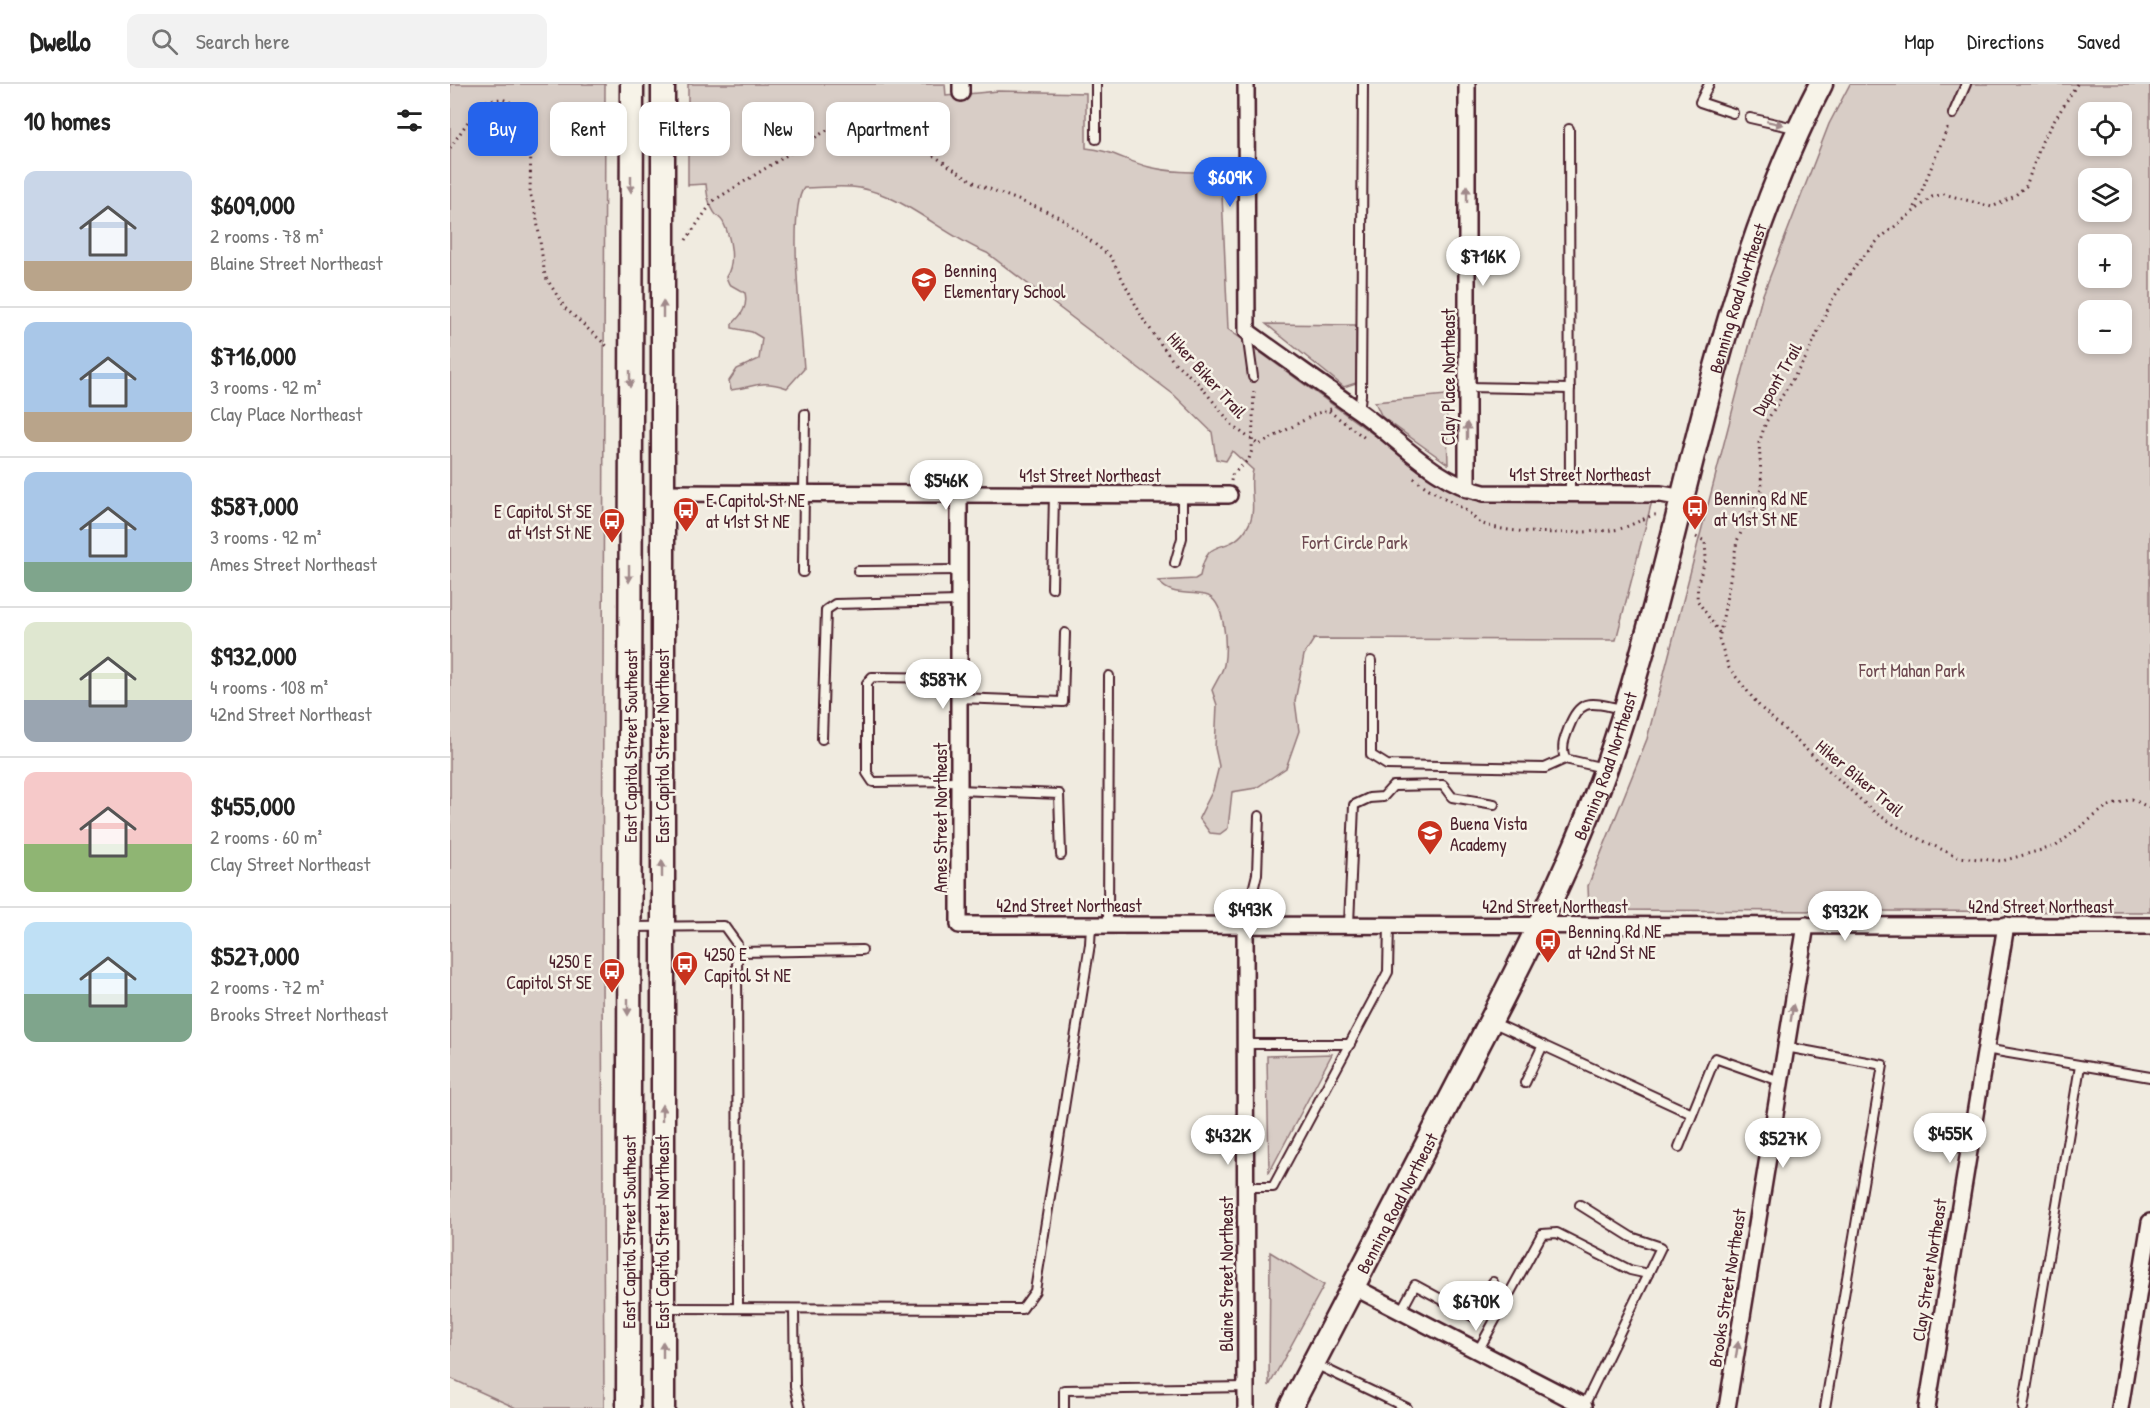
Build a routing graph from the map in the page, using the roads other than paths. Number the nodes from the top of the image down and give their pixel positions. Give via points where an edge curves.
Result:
1 (632, 84) edge
2 (663, 84) edge
3 (1096, 84) edge
4 (1246, 84) edge
5 (1363, 84) edge
6 (1467, 84) edge
7 (1709, 84) edge
8 (1821, 84) edge
9 (1966, 84) edge
10 (1733, 113) dead end
11 (1953, 114) road end
12 (1750, 118) dead end
13 (1569, 129) dead end
14 (1799, 129) junction
15 (1096, 140) dead end
16 (1247, 331) junction
17 (1253, 377) road end
18 (1467, 387) junction
19 (1570, 389) junction
20 (1354, 408) junction
21 (805, 414) dead end
22 (1467, 489) junction
23 (1570, 492) junction
24 (662, 493) junction
25 (804, 494) junction
26 (959, 494) junction
27 (1054, 495) junction
28 (1182, 495) junction
29 (1229, 495) road end
30 (1683, 498) junction
31 (1175, 563) dead end
32 (959, 570) junction
33 (858, 571) dead end
34 (804, 572) dead end
35 (1052, 588) dead end
36 (959, 601) junction
37 (1065, 633) dead end
38 (1371, 661) dead end
39 (1109, 676) dead end
40 (959, 678) junction
41 (959, 698) junction
42 (1624, 709) junction
43 (822, 739) dead end
44 (1565, 759) junction
45 (1606, 768) junction
46 (959, 786) junction
47 (1494, 804) dead end
48 (1259, 816) dead end
49 (1061, 855) dead end
50 (1245, 923) junction
51 (1108, 924) junction
52 (1349, 924) junction
53 (1389, 924) junction
54 (959, 925) joint
55 (1091, 925) junction
56 (1806, 925) junction
57 (1540, 926) junction
58 (2006, 926) junction
59 (2150, 926) edge
60 (629, 927) junction
61 (662, 927) junction
62 (862, 950) dead end
63 (737, 952) junction
64 (1491, 1021) junction
65 (1245, 1044) junction
66 (1350, 1044) junction
67 (1543, 1045) junction
68 (1786, 1047) junction
69 (1985, 1048) junction
70 (2080, 1066) junction
71 (2150, 1077) edge
72 (1780, 1081) junction
73 (1526, 1083) dead end
74 (1692, 1114) junction
75 (1679, 1147) dead end
76 (1245, 1187) junction
77 (1580, 1205) dead end
78 (2150, 1222) edge
79 (1648, 1274) junction
80 (1493, 1282) dead end
81 (1353, 1287) junction
82 (663, 1308) junction
83 (738, 1308) junction
84 (794, 1309) junction
85 (1401, 1311) junction
86 (1478, 1351) junction
87 (1313, 1363) junction
88 (1246, 1387) junction
89 (1583, 1407) edge
90 (628, 1408) edge
91 (663, 1408) edge
92 (800, 1408) edge
93 (1064, 1408) edge
94 (1246, 1408) edge
95 (1290, 1408) edge
96 (1407, 1408) edge
97 (1727, 1408) edge
98 (1825, 1408) edge
99 (1927, 1408) edge
100 (2024, 1408) edge
101 (2120, 1408) edge

1 -> 60 main road, East Capitol Street Southeast
24 -> 2 main road, East Capitol Street Northeast
3 - 15 lane
4 - 16 street
5 - 20 lane via 1362,383
18 -> 6 street, Clay Place Northeast
7 - 10 lane via 1700,102
8 - 14 main road, Benning Road Northeast
9 - 11 lane
12 -> 14 lane
13 - 19 lane
14 - 30 main road, Benning Road Northeast via 1745,266
16 - 17 lane
16 - 20 street, 41st Street Northeast
18 - 19 lane
22 -> 18 street, Clay Place Northeast
19 - 23 lane
20 - 22 street, 41st Street Northeast via 1432,468
21 - 25 lane
22 - 23 street, 41st Street Northeast via 1484,493
23 - 30 street, 41st Street Northeast
24 - 25 street, 41st Street Northeast
61 -> 24 main road, East Capitol Street Northeast
25 - 26 street, 41st Street Northeast
25 - 34 lane
26 - 27 street, 41st Street Northeast
26 - 32 street, Ames Street Northeast
27 - 28 street, 41st Street Northeast
27 - 35 lane
28 - 29 street, 41st Street Northeast
28 - 31 lane via 1182,538
30 - 42 main road, Benning Road Northeast
32 - 33 lane
32 - 36 street, Ames Street Northeast
36 - 40 street, Ames Street Northeast
36 - 43 lane via 835,604 826,610
37 - 41 lane via 1064,702
38 - 44 lane via 1371,755 1387,765 1545,768
39 - 51 lane
40 - 41 street, Ames Street Northeast
40 - 46 lane via 872,677 867,683 867,773 873,782
41 - 46 street, Ames Street Northeast
42 - 44 lane via 1581,705 1574,712 1561,747
42 - 45 main road, Benning Road Northeast
44 - 45 lane
45 - 57 main road, Benning Road Northeast
46 - 49 lane via 1059,794
46 - 54 street, Ames Street Northeast
47 - 52 lane via 1452,797 1443,785 1393,786 1383,797 1354,805
48 - 50 lane via 1257,874
50 - 51 street, 42nd Street Northeast
50 - 52 street, 42nd Street Northeast
50 - 65 street, Blaine Street Northeast
51 - 55 street, 42nd Street Northeast
52 - 53 street, 42nd Street Northeast
53 - 57 street, 42nd Street Northeast
53 - 66 lane via 1388,972
54 - 55 street, 42nd Street Northeast
55 - 84 lane via 1035,1291 1022,1309
56 - 57 street, 42nd Street Northeast
56 - 58 street, 42nd Street Northeast
68 -> 56 street, Brooks Street Northeast
57 - 64 main road, Benning Road Northeast
58 - 59 street, 42nd Street Northeast
58 - 69 street, Clay Street Northeast
60 - 61 lane
60 -> 90 main road, East Capitol Street Southeast
61 - 63 lane via 724,926 737,944
82 -> 61 main road, East Capitol Street Northeast
62 - 63 lane
63 - 83 lane
64 - 67 lane
64 - 81 main road, Benning Road Northeast
65 - 66 lane
65 - 76 street, Blaine Street Northeast
66 - 76 lane via 1272,1187
67 - 73 lane
67 - 74 lane
68 - 72 street, Brooks Street Northeast
68 - 98 lane via 1883,1065
69 - 70 lane
69 - 99 street, Clay Street Northeast
70 - 71 lane
70 - 100 lane
72 - 74 lane via 1715,1059
97 -> 72 street, Brooks Street Northeast
74 - 75 lane
76 - 88 street, Blaine Street Northeast
77 - 79 lane via 1631,1237 1661,1247
78 - 101 street
79 - 86 lane via 1630,1270 1557,1233 1542,1234
79 - 89 lane
80 - 85 lane via 1474,1317 1415,1285
81 - 85 street
81 - 87 main road, Benning Road Northeast
82 - 83 lane
91 -> 82 main road, East Capitol Street Northeast
83 - 84 lane
84 - 92 lane via 795,1386
85 - 86 street
86 - 89 street
87 - 95 main road, Benning Road Northeast
87 - 96 lane
88 - 93 lane via 1064,1390
88 - 94 street, Blaine Street Northeast

